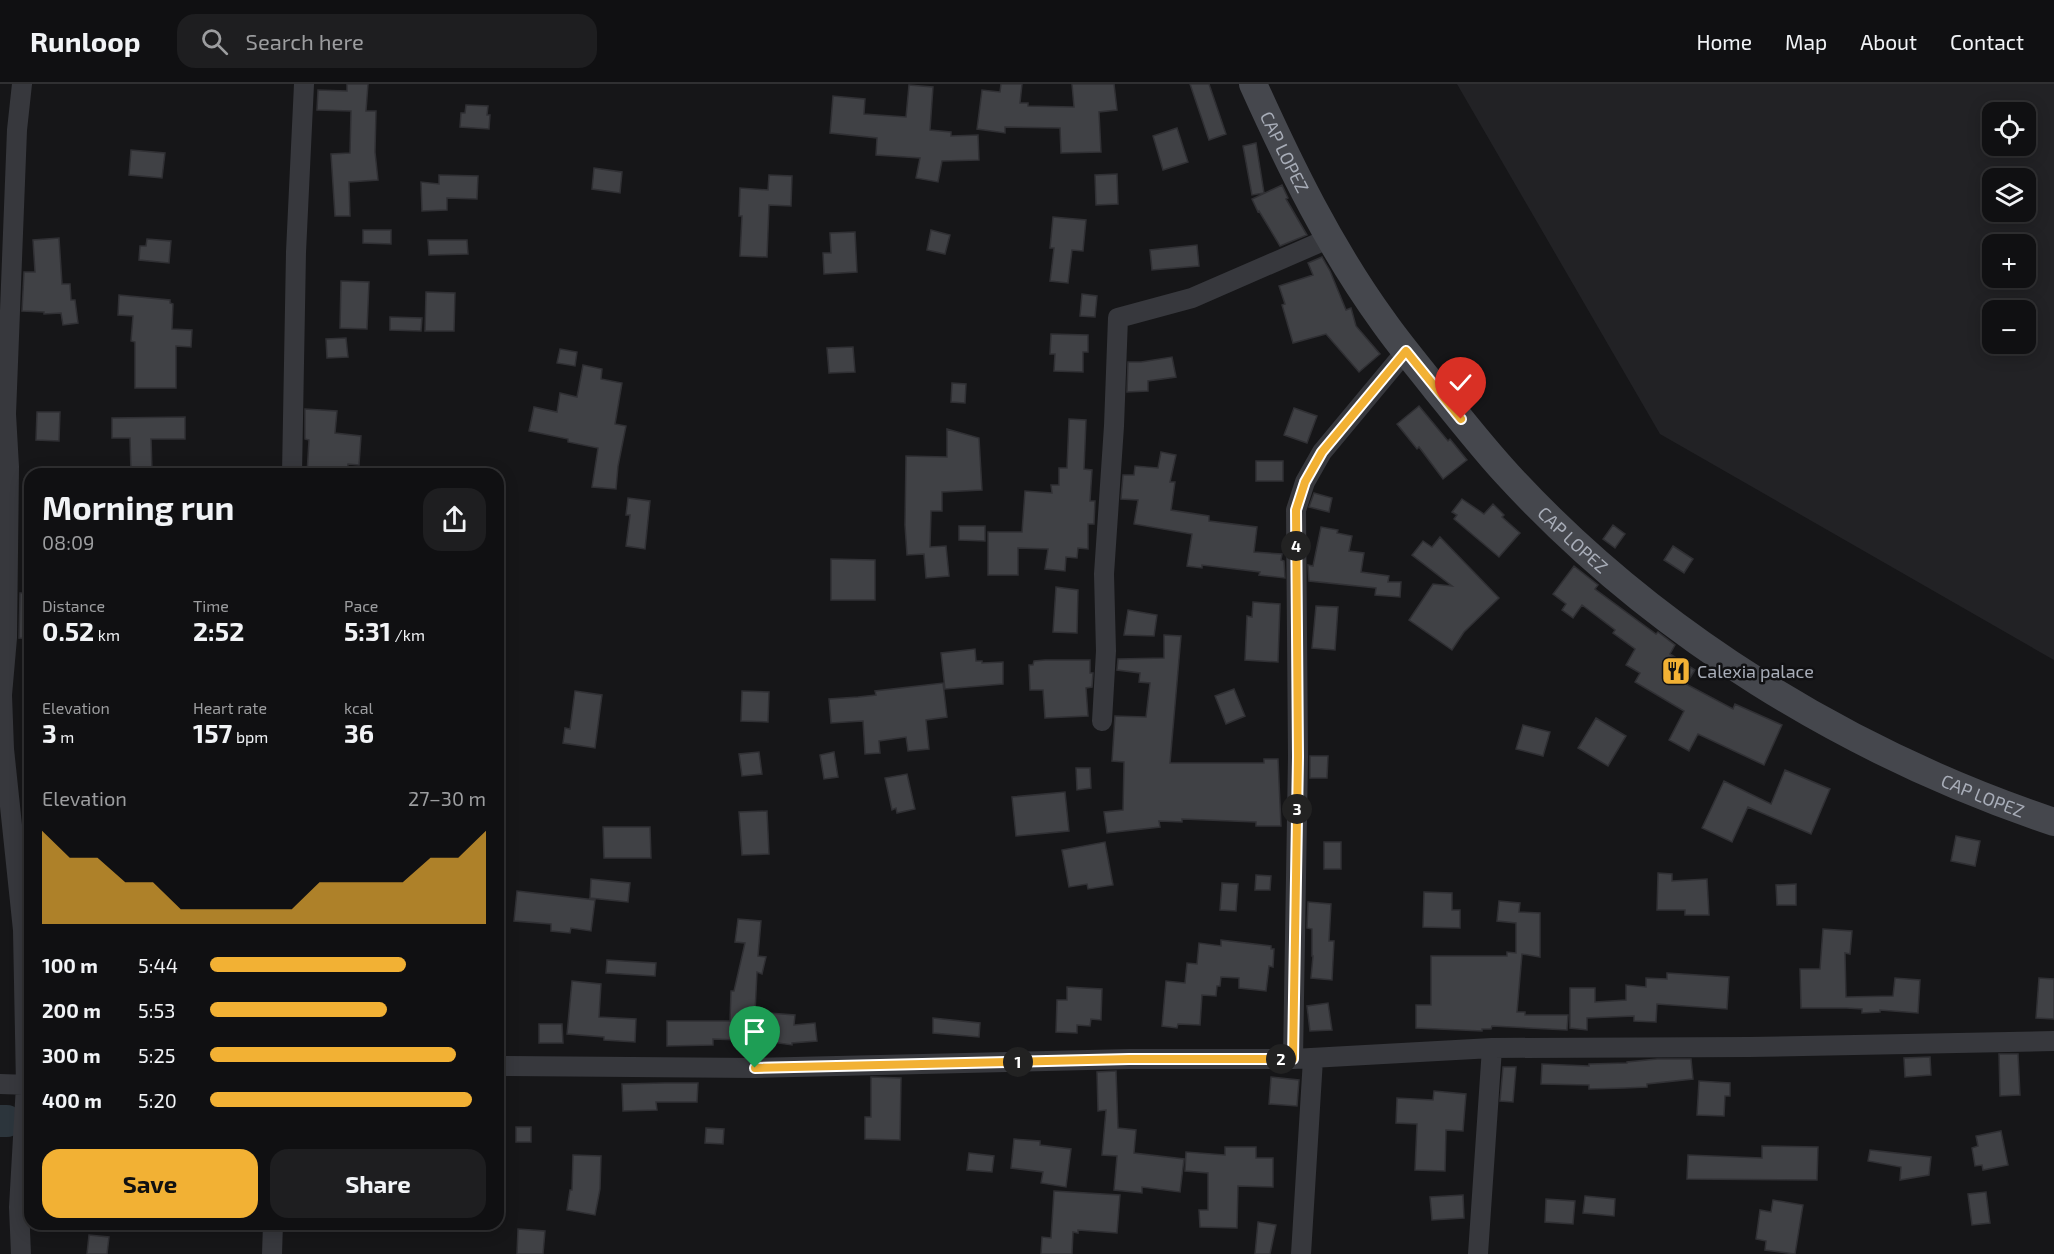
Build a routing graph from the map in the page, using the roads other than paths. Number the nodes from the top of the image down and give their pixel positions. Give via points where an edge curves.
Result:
1 (22, 84) edge
2 (304, 84) edge
3 (1253, 84) edge
4 (1330, 238) junction
5 (1406, 351) junction
6 (292, 468) edge
7 (1102, 721) dead end
8 (2054, 822) edge
9 (24, 961) edge
10 (2054, 1041) edge
11 (1492, 1048) junction
12 (1293, 1059) junction
13 (1313, 1059) junction
14 (504, 1066) edge
15 (0, 1084) edge
16 (24, 1085) edge
17 (24, 1139) edge
18 (273, 1230) edge
19 (21, 1254) edge
20 (272, 1254) edge
21 (1301, 1254) edge
22 (1478, 1254) edge

1 - 9 street via 6,414 7,627 2,695
2 - 6 street
3 - 4 street, CAP LOPEZ via 1288,162
4 - 5 street, CAP LOPEZ via 1382,321
4 - 7 street via 1192,298 1118,318 1104,574 1106,651
5 - 8 street, CAP LOPEZ via 1506,474 1646,603 1690,636 1774,691 1870,745
5 - 12 street via 1322,452 1305,482 1296,510 1298,757
10 - 11 street
11 - 13 street
11 - 22 street
12 - 13 street
12 - 14 street via 755,1068
13 - 21 street
15 - 16 street
17 - 19 street via 19,1207
18 - 20 street

